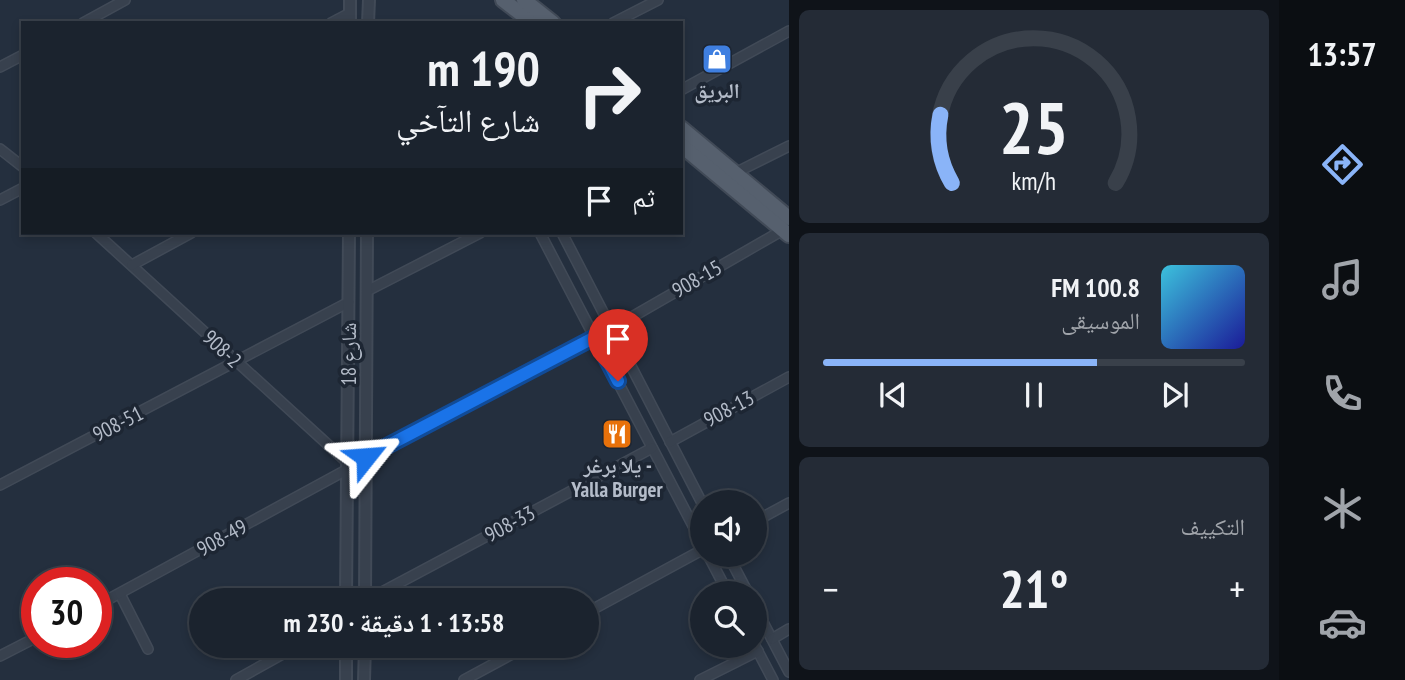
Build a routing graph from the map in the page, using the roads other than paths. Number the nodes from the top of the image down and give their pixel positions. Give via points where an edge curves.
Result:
1 (125, 0) edge
2 (350, 0) edge
3 (369, 0) edge
4 (658, 0) edge
5 (514, 2) edge
6 (349, 18) edge
7 (87, 21) edge
8 (369, 21) edge
9 (521, 21) edge
10 (531, 21) edge
11 (548, 21) edge
12 (617, 21) edge
13 (789, 31) edge
14 (21, 56) edge
15 (0, 67) edge
16 (683, 89) edge
17 (683, 130) edge
18 (789, 146) edge
19 (683, 147) edge
20 (0, 149) edge
21 (21, 165) edge
22 (735, 173) junction
23 (21, 189) edge
24 (0, 200) edge
25 (787, 227) edge
26 (98, 235) edge
27 (187, 235) edge
28 (349, 235) edge
29 (367, 235) edge
30 (476, 235) edge
31 (541, 235) edge
32 (563, 235) edge
33 (132, 265) junction
34 (367, 290) junction
35 (349, 302) junction
36 (611, 329) junction
37 (595, 337) junction
38 (237, 363) junction
39 (789, 377) edge
40 (670, 442) junction
41 (652, 447) junction
42 (366, 457) junction
43 (348, 466) junction
44 (0, 485) edge
45 (694, 490) edge
46 (690, 494) edge
47 (679, 500) junction
48 (789, 503) edge
49 (767, 515) edge
50 (690, 521) edge
51 (690, 557) edge
52 (346, 588) edge
53 (366, 588) edge
54 (388, 588) edge
55 (120, 594) junction
56 (112, 598) edge
57 (599, 606) edge
58 (789, 629) edge
59 (767, 630) edge
60 (772, 639) junction
61 (21, 645) edge
62 (148, 649) dead end
63 (0, 656) edge
64 (276, 658) edge
65 (346, 658) edge
66 (365, 658) edge
67 (505, 658) edge
68 (738, 658) edge
69 (761, 658) edge
70 (789, 672) edge
71 (236, 680) edge
72 (345, 680) edge
73 (364, 680) edge
74 (464, 680) edge
75 (700, 680) edge
76 (773, 680) edge

1 - 7 street
2 - 6 street
3 - 8 street
4 - 12 street
5 - 9 street
5 - 10 main road
5 - 11 main road
13 - 16 street
14 - 15 street
17 - 22 main road
18 - 22 street
19 - 25 main road
20 - 21 street
22 - 25 main road
23 - 24 street
25 - 36 street, 908-15
26 - 33 street, 908-2
27 - 33 street
28 - 35 street, شارع 18
29 - 34 street, شارع 18
30 - 34 street
31 - 37 street
32 - 36 street
33 - 38 street, 908-2
34 - 42 street, شارع 18
35 - 38 street, 908-51
35 - 43 street, شارع 18
36 - 40 street
37 - 41 street
37 - 42 street, 908-49
38 - 43 street, 908-2
38 - 44 street, 908-51
39 - 40 street, 908-13
40 - 45 street
41 - 47 street
41 - 54 street, 908-33
42 - 43 street, 908-49
42 - 53 street, شارع 18
43 - 52 street, شارع 18
43 - 55 street, 908-49
46 - 47 street
47 - 50 street
48 - 49 street
51 - 57 street
55 - 56 street, 908-49
55 - 62 street
58 - 60 street
59 - 60 street
60 - 70 street
61 - 63 street
64 - 71 street
65 - 72 street
66 - 73 street
67 - 74 street
68 - 75 street
69 - 76 street

